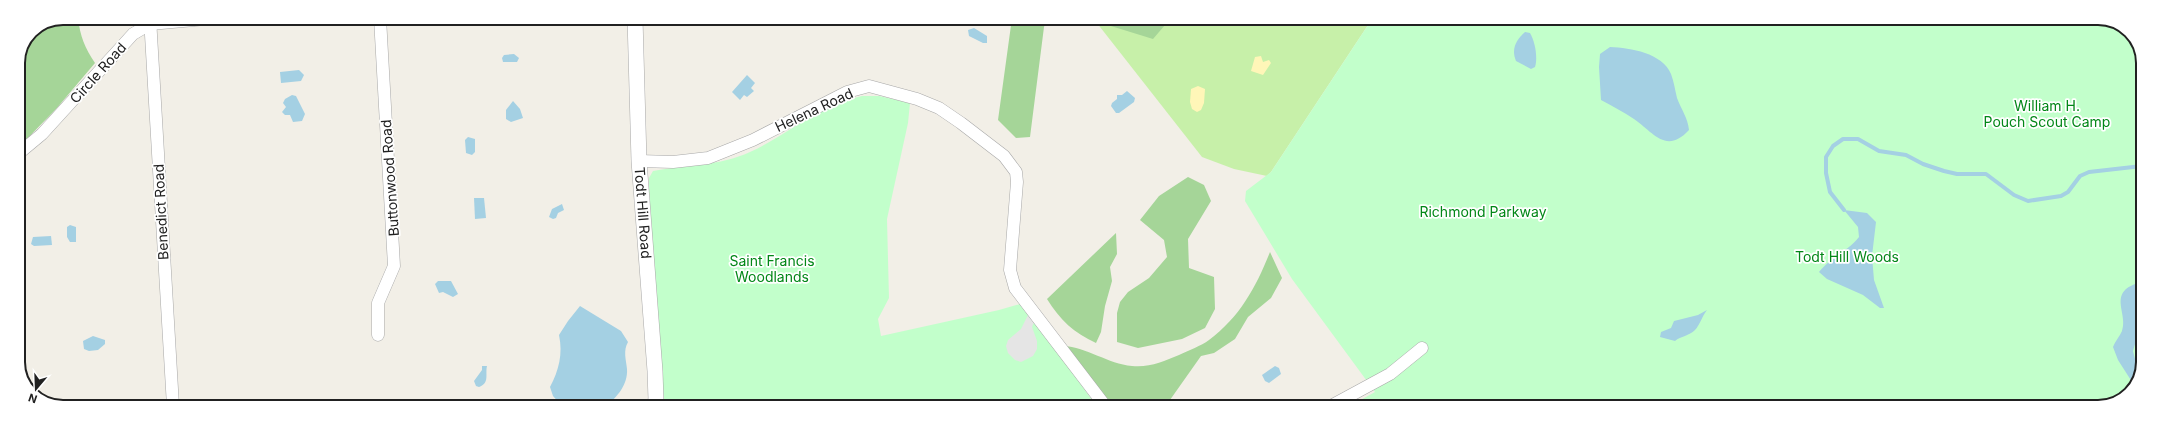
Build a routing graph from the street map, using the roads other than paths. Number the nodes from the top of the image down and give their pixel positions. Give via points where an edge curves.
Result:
1 (145, 25) edge
2 (150, 25) edge
3 (380, 25) edge
4 (635, 25) edge
5 (25, 148) edge
6 (639, 161) junction
7 (378, 335) dead end
8 (1422, 348) dead end
9 (173, 400) edge
10 (656, 400) edge
11 (1101, 400) edge
12 (1343, 400) edge

1 - 5 street, Circle Road via 133,34 42,134
2 - 9 street, Benedict Road
3 - 7 street, Buttonwood Road via 394,266 378,303
4 - 6 street, Todt Hill Road
6 - 10 street, Todt Hill Road
6 - 11 street, Helena Road via 673,162 708,158 753,140 848,92 869,86 917,99 938,108 998,151 1016,172 1018,182 1010,270 1015,288
8 - 12 street via 1392,373

